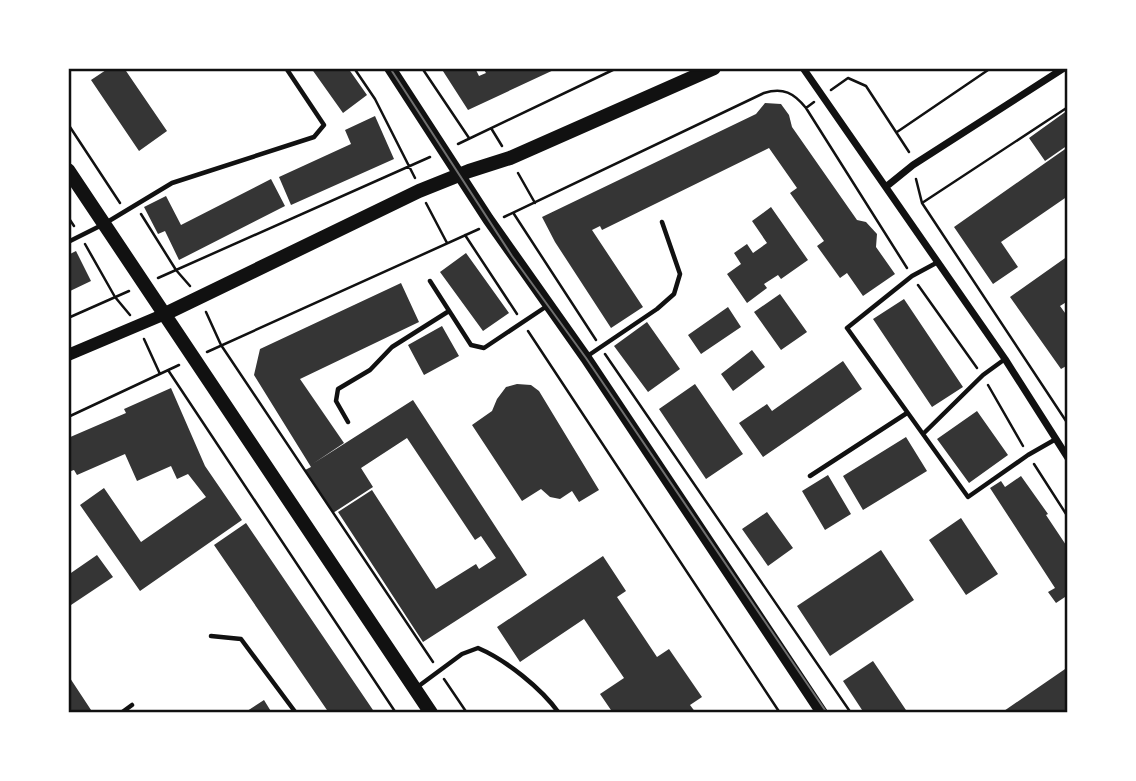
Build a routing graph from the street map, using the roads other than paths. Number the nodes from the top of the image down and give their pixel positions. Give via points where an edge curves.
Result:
1 (286, 68) edge
2 (390, 68) edge
3 (714, 68) edge
4 (803, 68) edge
5 (1064, 68) edge
6 (68, 170) edge
7 (460, 175) junction
8 (887, 186) junction
9 (662, 222) dead end
10 (104, 224) junction
11 (68, 242) edge
12 (938, 262) junction
13 (430, 281) dead end
14 (548, 305) junction
15 (449, 311) junction
16 (165, 314) junction
17 (68, 355) edge
18 (586, 358) junction
19 (1005, 359) junction
20 (908, 413) junction
21 (348, 422) dead end
22 (923, 434) junction
23 (1056, 439) junction
24 (1068, 458) edge
25 (810, 476) dead end
26 (211, 636) dead end
27 (415, 689) junction
28 (132, 705) dead end
29 (121, 713) edge
30 (296, 713) edge
31 (431, 713) edge
32 (559, 713) edge
33 (822, 713) edge

1 - 10 lane via 324,125 314,137 172,183
2 - 7 main road
3 - 7 main road via 510,158
4 - 8 street
5 - 8 street
6 - 10 main road
7 - 14 main road
7 - 16 main road
8 - 12 street
9 - 18 lane via 680,274 674,294
10 - 11 lane
10 - 16 main road
12 - 19 street
12 - 20 lane via 912,276 847,328
13 - 15 lane
14 - 15 lane via 484,348 471,345
14 - 18 main road
15 - 21 lane via 392,347 370,370 338,390 336,401
16 - 17 main road
16 - 27 main road
18 - 33 main road
19 - 22 lane
19 - 23 street
20 - 22 lane
20 - 25 lane
22 - 23 lane via 968,497
23 - 24 street
26 - 30 lane via 241,639
27 - 31 main road
27 - 32 lane via 462,654 478,648 496,656
28 - 29 lane

